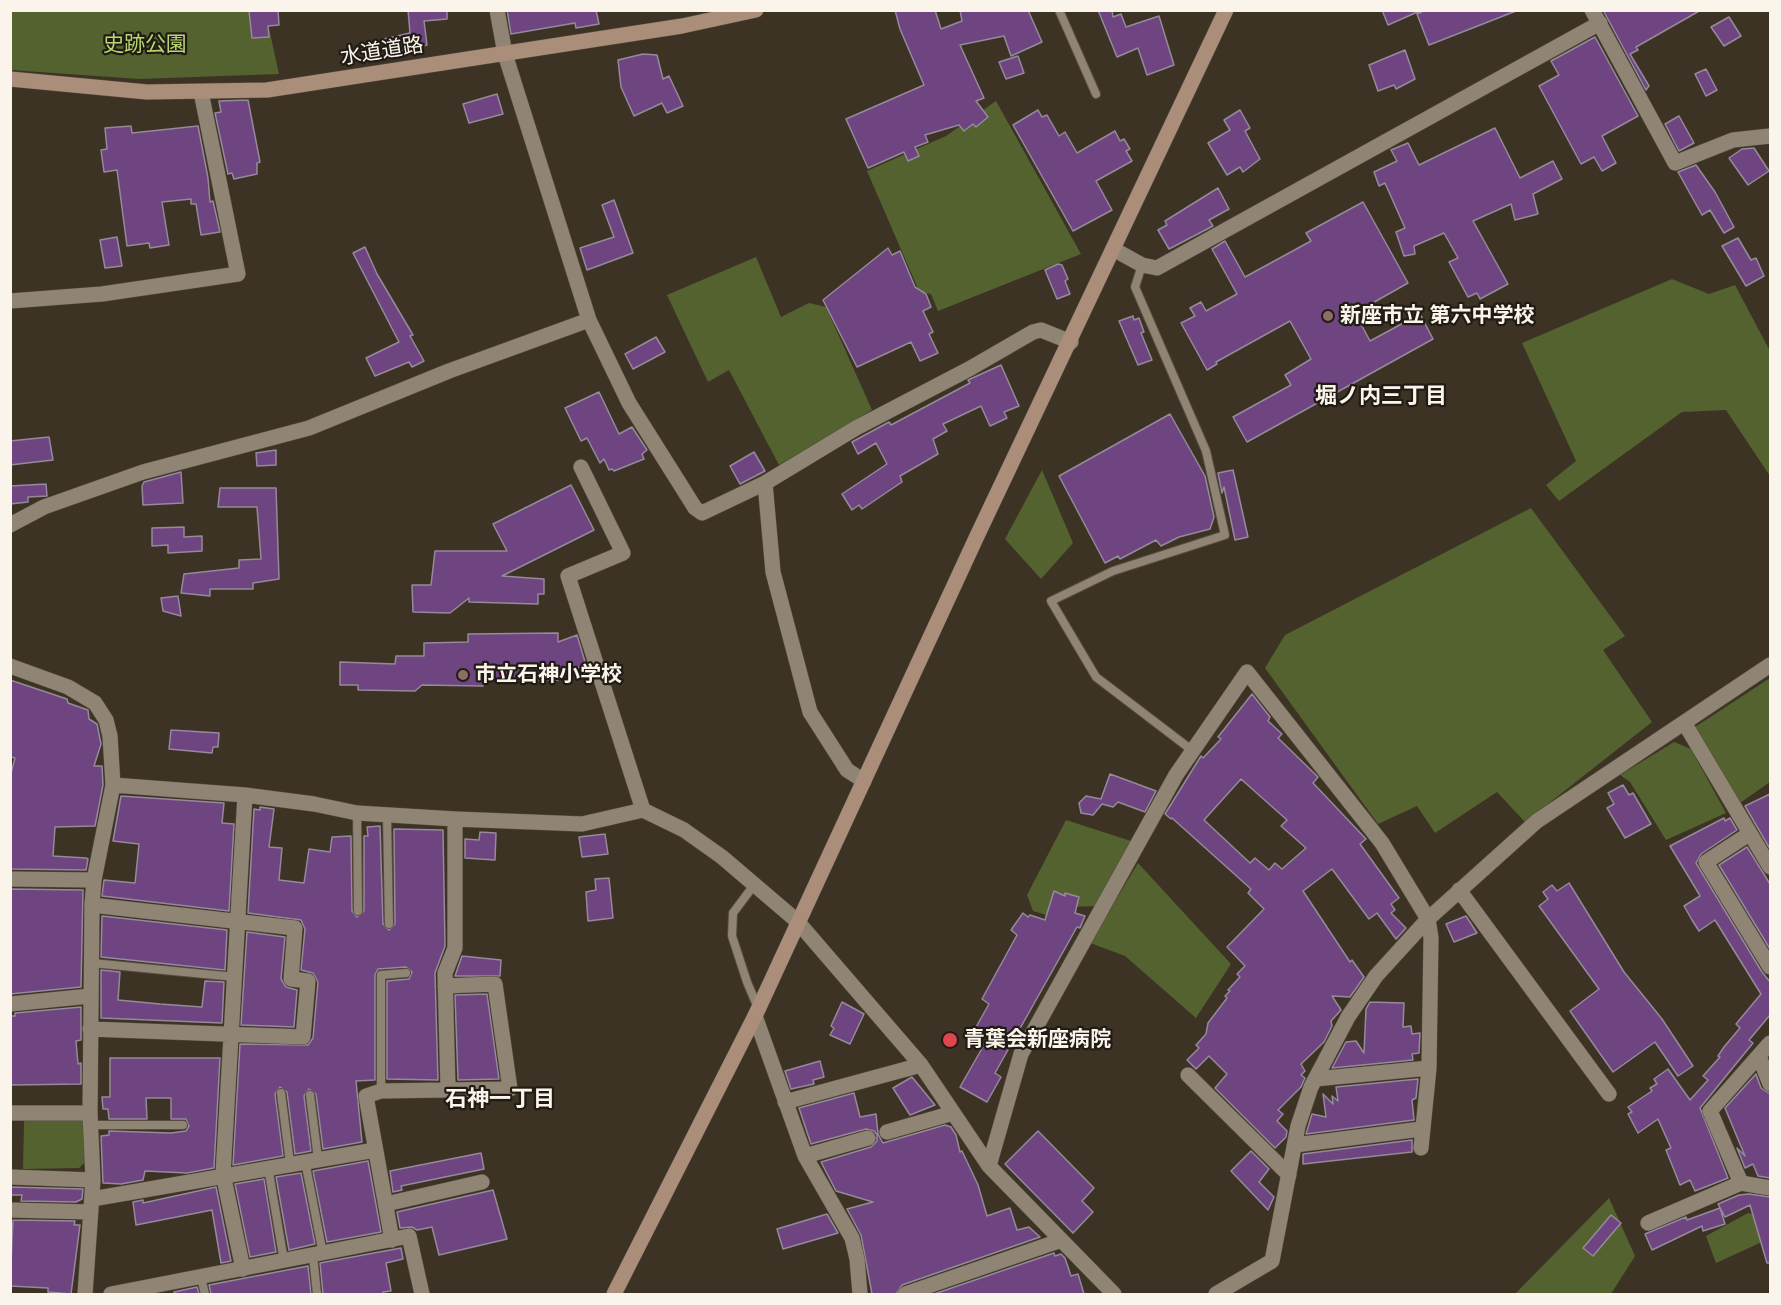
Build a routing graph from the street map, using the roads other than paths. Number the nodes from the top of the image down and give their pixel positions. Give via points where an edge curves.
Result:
1 (497, 10) edge
2 (756, 10) edge
3 (1059, 10) edge
4 (1226, 10) edge
5 (1596, 17) edge
6 (506, 54) junction
7 (10, 80) edge
8 (201, 92) junction
9 (1096, 94) dead end
10 (1770, 136) edge
11 (1115, 250) junction
12 (1142, 265) junction
13 (10, 301) edge
14 (589, 320) junction
15 (1071, 342) junction
16 (581, 467) dead end
17 (765, 483) junction
18 (10, 525) edge
19 (1770, 665) edge
20 (10, 666) edge
21 (1685, 724) junction
22 (1193, 751) junction
23 (864, 781) junction
24 (113, 786) junction
25 (245, 795) junction
26 (643, 810) junction
27 (357, 813) junction
28 (387, 816) junction
29 (455, 819) junction
30 (1749, 834) junction
31 (1770, 867) edge
32 (10, 879) edge
33 (94, 880) junction
34 (754, 885) junction
35 (1460, 890) junction
36 (92, 905) junction
37 (358, 911) dead end
38 (1428, 918) junction
39 (798, 921) junction
40 (238, 923) junction
41 (389, 924) dead end
42 (92, 963) junction
43 (1770, 968) edge
44 (406, 973) dead end
45 (235, 977) junction
46 (445, 986) junction
47 (90, 996) junction
48 (10, 1004) edge
49 (757, 1012) junction
50 (90, 1029) junction
51 (231, 1033) junction
52 (1770, 1043) edge
53 (1759, 1056) junction
54 (921, 1065) junction
55 (1429, 1068) junction
56 (1188, 1075) dead end
57 (1315, 1079) junction
58 (1770, 1084) edge
59 (448, 1088) junction
60 (381, 1091) junction
61 (281, 1093) dead end
62 (1609, 1094) dead end
63 (310, 1095) dead end
64 (785, 1102) junction
65 (10, 1113) edge
66 (953, 1113) junction
67 (90, 1119) junction
68 (183, 1125) dead end
69 (1421, 1129) junction
70 (886, 1132) dead end
71 (868, 1138) dead end
72 (1294, 1145) junction
73 (1421, 1148) dead end
74 (375, 1150) junction
75 (805, 1156) junction
76 (305, 1161) junction
77 (989, 1166) junction
78 (268, 1167) junction
79 (223, 1174) junction
80 (1289, 1175) junction
81 (10, 1177) edge
82 (93, 1180) junction
83 (482, 1182) dead end
84 (1741, 1183) junction
85 (1770, 1188) edge
86 (386, 1204) junction
87 (91, 1206) junction
88 (10, 1210) edge
89 (1648, 1223) dead end
90 (392, 1240) junction
91 (1059, 1241) junction
92 (318, 1255) junction
93 (284, 1261) junction
94 (243, 1269) junction
95 (201, 1278) junction
96 (1111, 1292) edge
97 (86, 1294) edge
98 (111, 1294) edge
99 (205, 1294) edge
100 (317, 1294) edge
101 (422, 1294) edge
102 (614, 1294) edge
103 (860, 1294) edge
104 (904, 1294) edge
105 (1092, 1294) edge
106 (1216, 1294) edge

1 - 6 street
2 - 6 street, 水道道路
3 - 9 lane
4 - 11 street
5 - 10 street via 1676,163 1732,140
5 - 12 street via 1157,268
6 - 8 street, 水道道路 via 267,90
6 - 14 street
7 - 8 street, 水道道路 via 118,91
8 - 13 street via 238,274 102,294
11 - 12 street
11 - 15 street
12 - 22 lane via 1135,287 1206,451 1225,535 1113,570 1051,601 1096,678
14 - 17 street via 629,403 695,508 702,513
14 - 18 street via 309,428 143,472 44,507
15 - 17 street via 1041,330 1033,332 856,428
15 - 23 street
16 - 26 street via 623,553 568,576
17 - 23 street via 773,572 810,712 847,770
19 - 21 street
20 - 24 street via 68,687 94,703 106,720 110,736
21 - 30 street
21 - 35 street via 1537,821
22 - 38 street via 1247,672 1377,835
22 - 77 street via 1021,1054
23 - 39 street
24 - 25 street
24 - 33 street
25 - 27 street
25 - 40 street
26 - 29 street via 582,824
26 - 34 street via 684,830
27 - 28 street
27 - 37 lane
28 - 29 street
28 - 41 lane
29 - 46 street via 455,948 445,973
30 - 31 street
30 - 43 street via 1706,862
32 - 33 street
33 - 36 street
34 - 39 street
34 - 49 lane via 733,913 732,936
35 - 38 street
35 - 62 street
36 - 40 street
36 - 42 street
38 - 55 street
38 - 57 street via 1376,976 1348,1017
39 - 49 street
39 - 54 street
40 - 45 street
40 - 51 street via 295,928 291,980 308,981 303,1037
42 - 45 lane
42 - 47 street
44 - 60 lane via 381,975
45 - 51 street
46 - 59 street
46 - 59 street via 495,984 510,1089
47 - 48 street
47 - 50 street
49 - 64 street
49 - 102 street
50 - 51 street
50 - 67 street
51 - 79 street
52 - 53 street
53 - 58 street
53 - 84 street via 1710,1111
54 - 64 street
54 - 66 street
55 - 57 street
55 - 69 street
56 - 80 street
57 - 72 street
59 - 60 street
60 - 74 street via 366,1096
61 - 76 lane
63 - 76 lane
64 - 75 street
65 - 67 street
66 - 70 street
66 - 77 street
67 - 68 lane
67 - 82 street
69 - 72 street
69 - 73 street
71 - 75 street
72 - 80 street
74 - 76 street
74 - 86 street
75 - 103 street via 852,1238
76 - 78 street
76 - 92 lane
77 - 91 street
78 - 79 street
78 - 93 lane
79 - 87 street
79 - 94 street
80 - 106 street via 1272,1261
81 - 82 street
82 - 87 street
83 - 86 street
84 - 85 street
84 - 89 street
86 - 90 street
87 - 88 street
87 - 97 street
90 - 92 street
90 - 101 street via 409,1236
91 - 96 street
91 - 104 street
92 - 93 street
92 - 100 lane
93 - 94 street
94 - 95 street
95 - 98 street
95 - 99 lane
96 - 105 street

